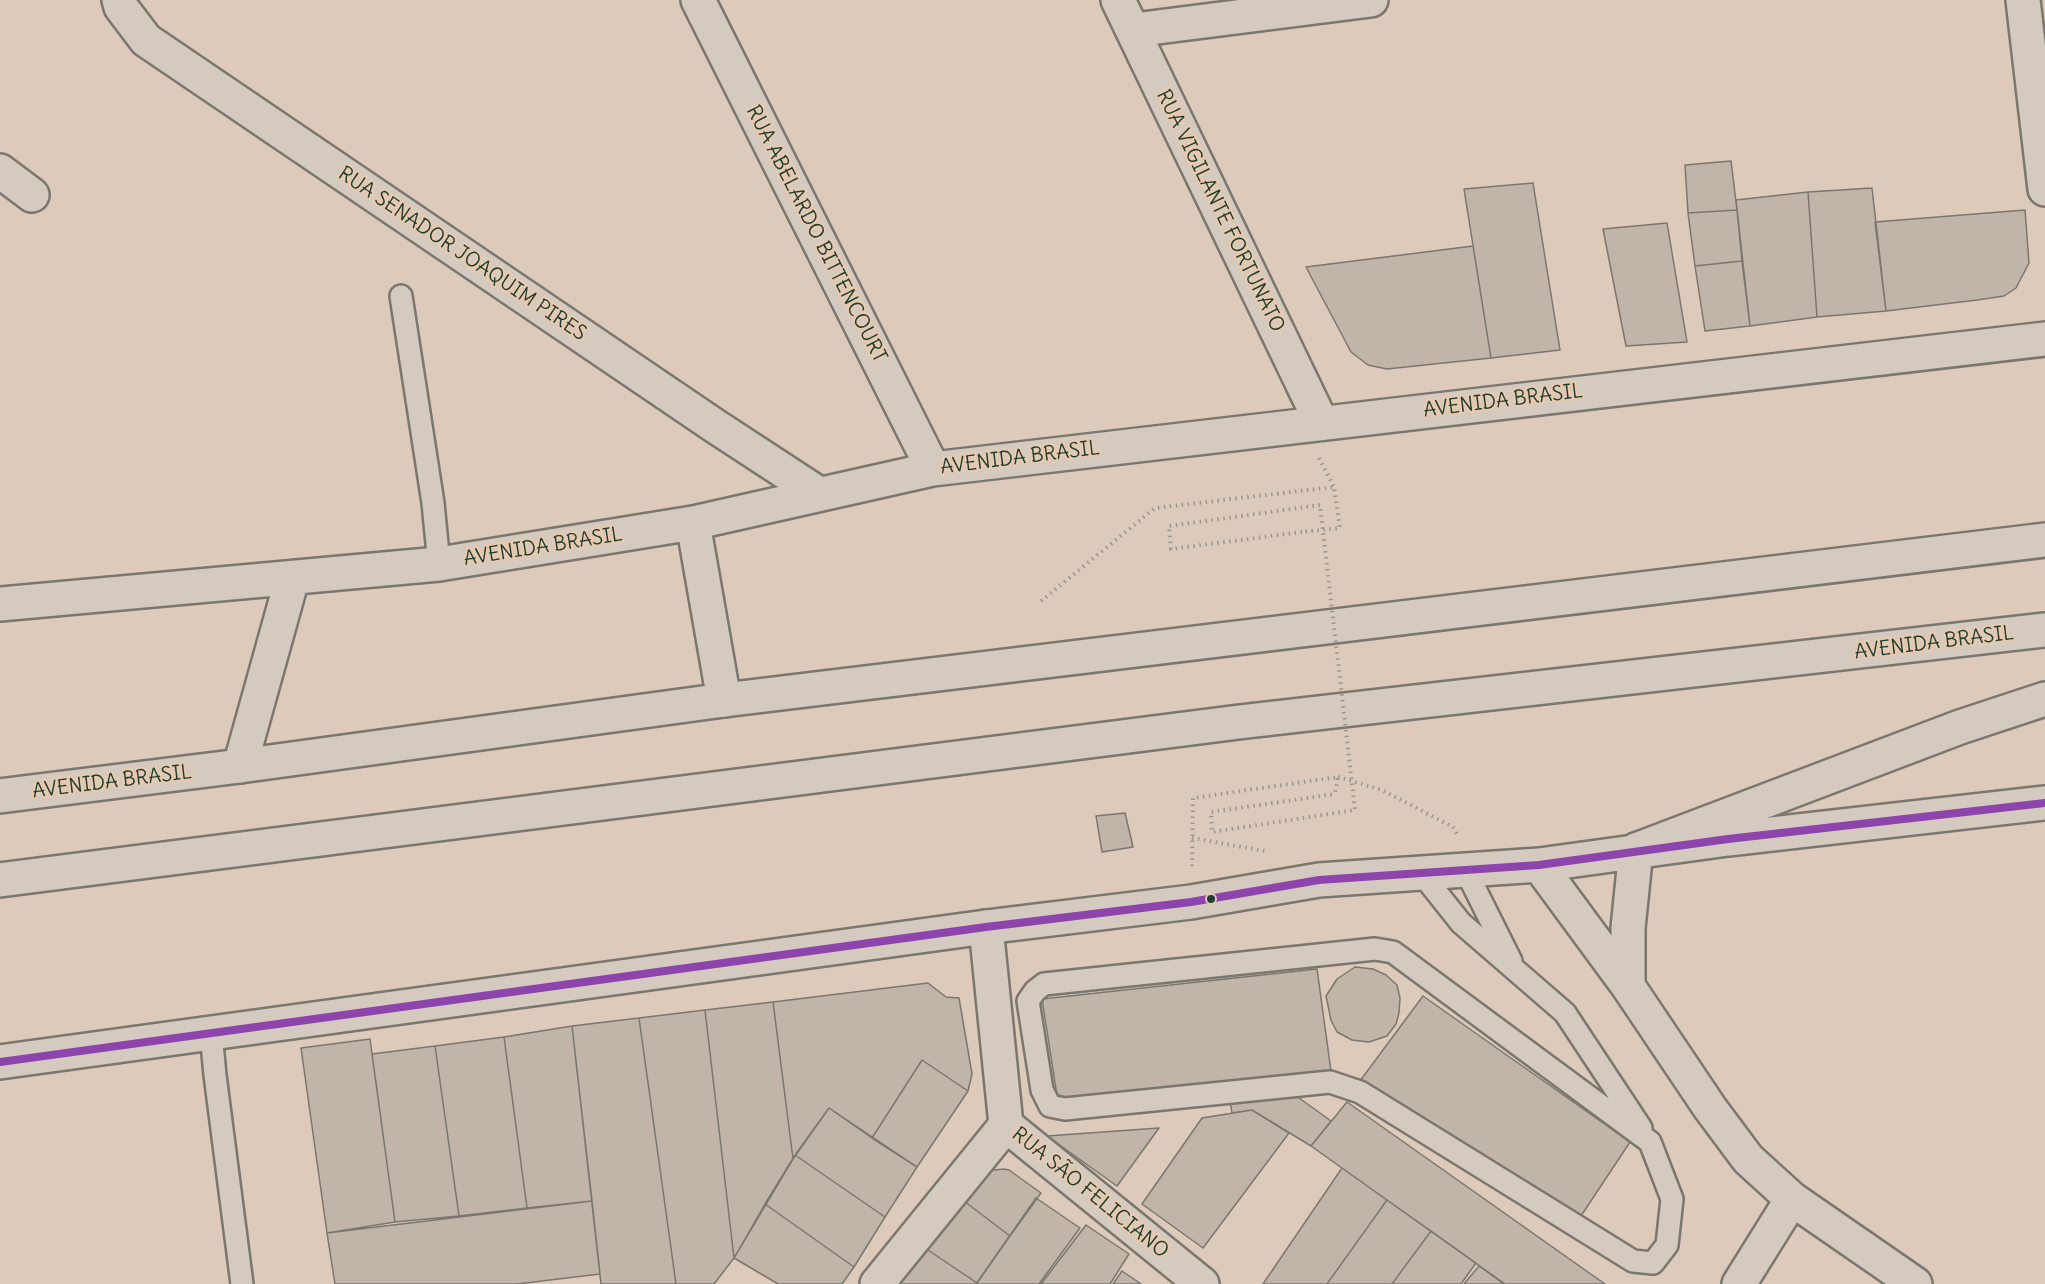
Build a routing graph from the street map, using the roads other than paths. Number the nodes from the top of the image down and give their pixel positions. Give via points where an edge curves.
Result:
1 (119, 0) edge
2 (698, 0) edge
3 (1118, 0) edge
4 (1371, 0) edge
5 (2023, 0) edge
6 (1134, 30) junction
7 (0, 171) edge
8 (2045, 189) edge
9 (32, 195) dead end
10 (400, 296) dead end
11 (2045, 339) edge
12 (1321, 422) junction
13 (933, 469) junction
14 (819, 494) junction
15 (693, 523) junction
16 (2045, 540) edge
17 (439, 564) junction
18 (292, 579) junction
19 (0, 604) edge
20 (2045, 630) edge
21 (2045, 699) edge
22 (724, 700) junction
23 (240, 766) junction
24 (0, 796) edge
25 (2045, 803) edge
26 (1636, 850) junction
27 (1539, 865) junction
28 (1471, 869) junction
29 (1422, 874) junction
30 (0, 880) edge
31 (986, 927) junction
32 (1514, 967) junction
33 (1628, 986) junction
34 (212, 1033) junction
35 (0, 1062) edge
36 (1006, 1125) junction
37 (1650, 1142) junction
38 (1792, 1199) junction
39 (242, 1284) edge
40 (877, 1284) edge
41 (1202, 1284) edge
42 (1739, 1284) edge
43 (1915, 1284) edge

1 - 14 main road, RUA SENADOR JOAQUIM PIRES via 146,40
2 - 13 main road, RUA ABELARDO BITTENCOURT
3 - 6 main road, RUA VIGILANTE FORTUNATO
4 - 6 main road
5 - 8 main road
6 - 12 main road, RUA VIGILANTE FORTUNATO
7 - 9 main road
10 - 17 lane
11 - 12 main road, AVENIDA BRASIL
12 - 13 main road, AVENIDA BRASIL
13 - 14 main road, AVENIDA BRASIL
14 - 15 main road, AVENIDA BRASIL
15 - 17 main road, AVENIDA BRASIL
15 - 22 main road
16 - 22 main road, AVENIDA BRASIL
17 - 18 main road, AVENIDA BRASIL
18 - 19 main road, AVENIDA BRASIL
18 - 23 main road
20 - 30 main road, AVENIDA BRASIL via 1239,722
21 - 26 main road via 1960,727
22 - 23 main road, AVENIDA BRASIL
23 - 24 main road, AVENIDA BRASIL
25 - 26 main road
26 - 27 main road
26 - 33 main road via 1628,928
27 - 28 main road
27 - 33 main road
28 - 29 main road
28 - 32 lane
29 - 31 main road via 1319,880 1191,902
29 - 32 lane via 1461,923
31 - 34 main road
31 - 36 main road
32 - 37 lane via 1565,1013
33 - 38 main road via 1748,1159
34 - 35 main road
34 - 39 lane
36 - 40 main road
36 - 41 main road, RUA SÃO FELICIANO
37 - 37 lane via 1672,1199 1667,1245 1653,1263 1633,1261 1360,1092 1330,1082 1065,1109 1050,1106 1042,1090 1028,1001 1044,984 1375,949 1393,952
38 - 42 main road
38 - 43 main road

